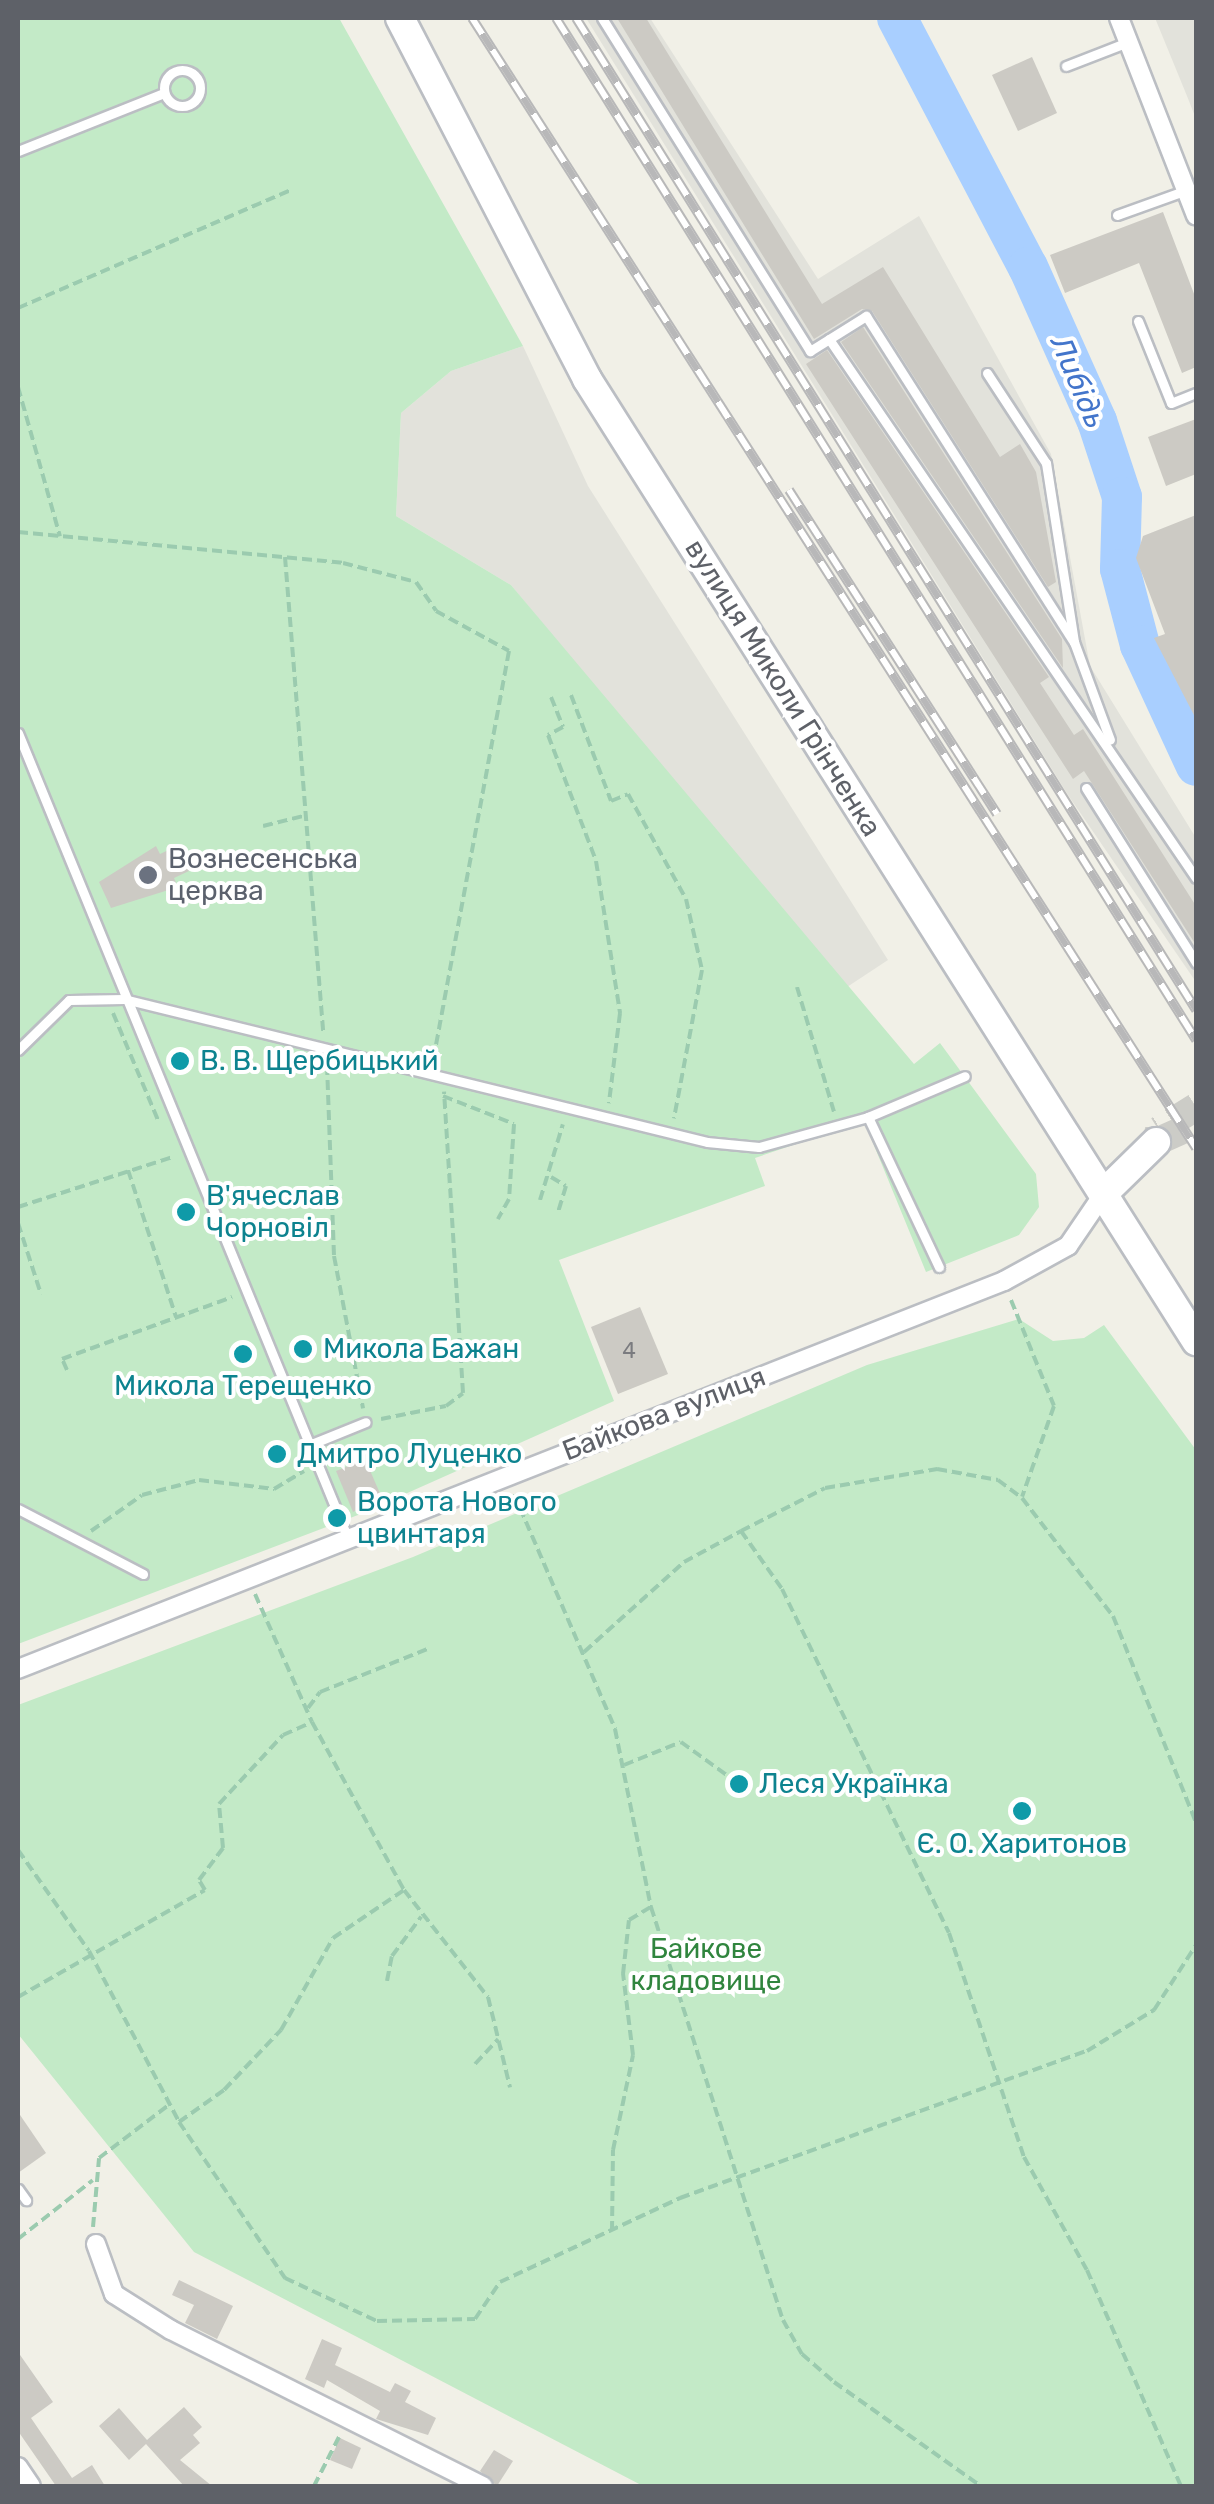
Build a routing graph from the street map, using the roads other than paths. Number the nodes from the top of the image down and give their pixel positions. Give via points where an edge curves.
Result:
1 (400, 18) edge
2 (602, 18) edge
3 (1119, 18) edge
4 (1128, 42) junction
5 (1066, 66) dead end
6 (164, 92) junction
7 (18, 151) edge
8 (1187, 190) junction
9 (1196, 215) edge
10 (1117, 216) dead end
11 (1138, 321) dead end
12 (829, 339) junction
13 (987, 373) dead end
14 (1196, 394) edge
15 (1074, 642) junction
16 (18, 733) edge
17 (1111, 742) junction
18 (1086, 788) dead end
19 (1196, 878) edge
20 (1196, 963) edge
21 (124, 999) junction
22 (18, 1050) edge
23 (965, 1076) dead end
24 (868, 1117) junction
25 (1156, 1142) dead end
26 (1104, 1193) junction
27 (938, 1267) dead end
28 (1196, 1340) edge
29 (366, 1422) road end
30 (309, 1445) junction
31 (18, 1509) edge
32 (349, 1540) junction
33 (143, 1574) dead end
34 (18, 1669) edge
35 (18, 2189) edge
36 (26, 2200) dead end
37 (96, 2244) road end
38 (18, 2468) edge
39 (31, 2486) edge
40 (483, 2486) edge

1 - 26 main road, вулиця Миколи Грінченка via 587,379
2 - 12 lane via 810,351
3 - 4 street
4 - 5 lane
4 - 8 street
6 - 6 lane via 177,70 193,73 201,87 186,106
6 - 7 lane
8 - 9 street
8 - 10 lane
11 - 14 lane via 1172,403
12 - 15 lane via 866,316
12 - 17 lane via 1078,714
13 - 15 lane via 1046,463
15 - 17 lane
16 - 21 lane
17 - 19 lane
18 - 20 lane
21 - 22 lane via 69,1000
21 - 24 lane via 670,1133 760,1146
21 - 30 lane
23 - 24 lane
24 - 27 lane
25 - 26 main road, Байкова вулиця
26 - 28 main road, вулиця Миколи Грінченка
26 - 32 street, Байкова вулиця via 1068,1246 1004,1281
29 - 30 lane
30 - 32 lane
31 - 33 lane
32 - 34 street, Байкова вулиця
35 - 36 lane
37 - 40 street via 114,2294 171,2330
38 - 39 street

